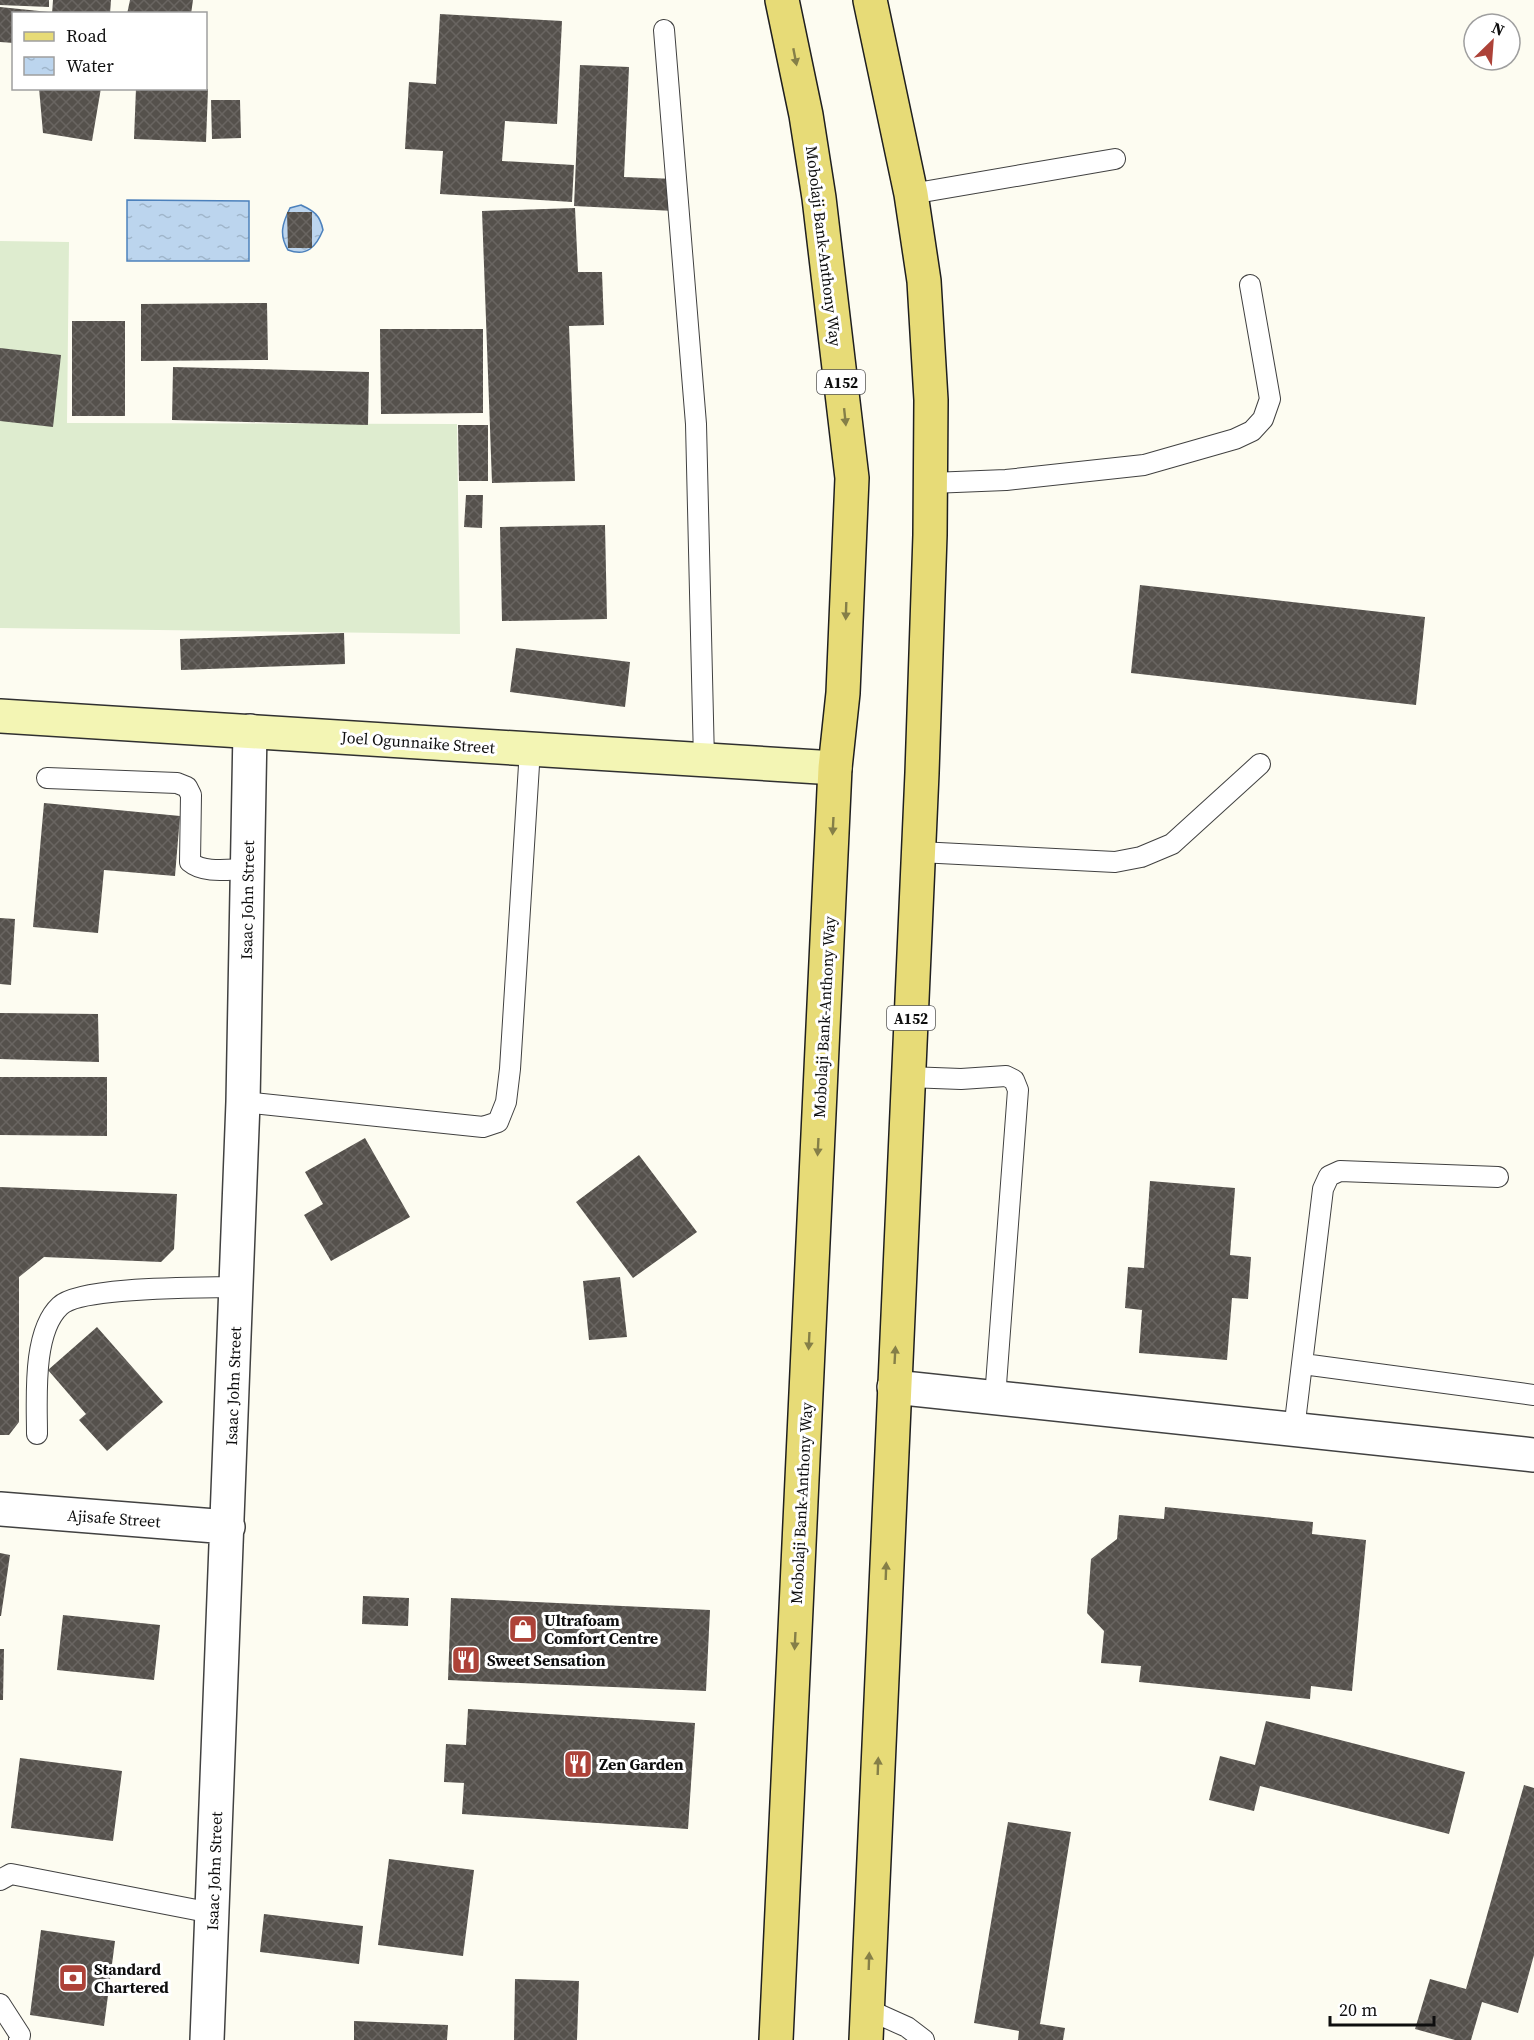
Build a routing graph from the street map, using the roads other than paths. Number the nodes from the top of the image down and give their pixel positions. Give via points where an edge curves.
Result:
1 (782, 0) edge
2 (870, 0) edge
3 (664, 30) dead end
4 (1115, 159) dead end
5 (911, 194) junction
6 (1250, 285) dead end
7 (931, 483) junction
8 (941, 664) dead end
9 (0, 716) edge
10 (940, 719) dead end
11 (250, 731) junction
12 (530, 749) junction
13 (704, 760) junction
14 (1260, 764) dead end
15 (835, 768) junction
16 (47, 778) dead end
17 (919, 852) junction
18 (248, 869) junction
19 (908, 1077) junction
20 (243, 1102) junction
21 (1498, 1177) dead end
22 (237, 1287) junction
23 (1303, 1364) junction
24 (894, 1387) junction
25 (1534, 1395) edge
26 (995, 1398) junction
27 (1294, 1430) junction
28 (37, 1434) dead end
29 (1534, 1455) edge
30 (0, 1509) edge
31 (228, 1527) junction
32 (0, 1880) edge
33 (212, 1913) junction
34 (0, 2004) edge
35 (867, 2025) edge
36 (19, 2040) edge
37 (207, 2040) edge
38 (776, 2040) edge
39 (924, 2040) edge

1 -> 15 main road, Mobolaji Bank-Anthony Way / A152 via 819,198 852,478 843,693
2 - 5 main road, A152
3 - 13 lane via 696,424
4 - 5 lane
5 - 7 main road, A152 via 924,281
6 - 7 lane via 1270,399 1263,418 1252,431 1144,465 1006,480
7 - 17 main road, A152
8 - 10 lane
9 - 11 street, Joel Ogunnaike Street
11 - 12 street, Joel Ogunnaike Street
11 - 18 street, Isaac John Street
12 - 13 street, Joel Ogunnaike Street
12 - 20 lane via 510,1069 506,1102 498,1122 483,1127
13 - 15 street, Joel Ogunnaike Street
14 - 17 lane via 1172,844 1141,857 1114,861
15 -> 38 main road, Mobolaji Bank-Anthony Way / A152
16 - 18 lane via 177,783 187,787 191,795 190,862 205,869
17 - 19 main road, A152
18 - 20 street, Isaac John Street
24 -> 19 main road, A152
19 - 26 lane via 1006,1076 1014,1080 1018,1090
20 - 22 street, Isaac John Street
21 - 23 lane via 1340,1171 1329,1176 1323,1189
22 - 28 lane via 100,1293 60,1305 45,1332 38,1371
22 - 31 street, Isaac John Street
23 - 25 lane
23 - 27 lane
24 - 26 street
35 -> 24 main road, A152
26 - 27 street
27 - 29 street
30 - 31 street, Ajisafe Street
31 - 33 street, Isaac John Street
32 - 33 lane via 11,1874
33 - 37 street, Isaac John Street
34 - 36 lane via 20,2035
35 - 39 lane via 907,2027

